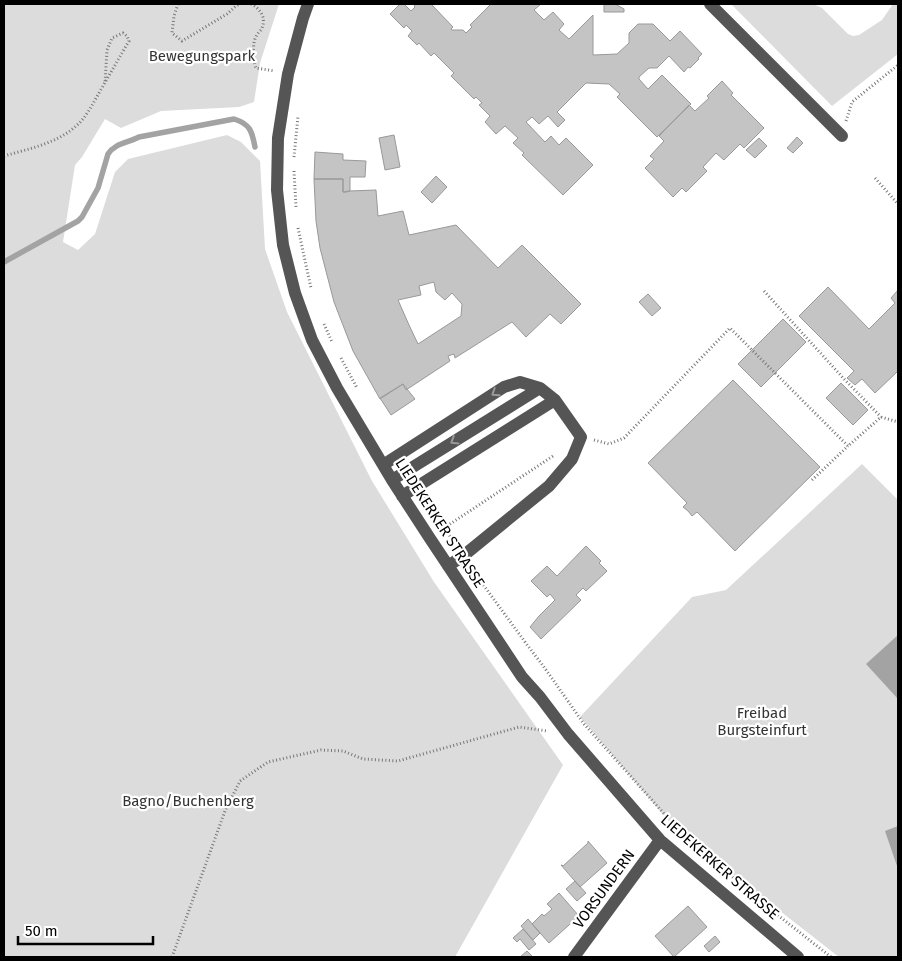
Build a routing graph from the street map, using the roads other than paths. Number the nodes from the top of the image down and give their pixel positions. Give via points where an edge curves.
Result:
1 (308, 4) edge
2 (710, 4) edge
3 (842, 136) road end
4 (540, 388) junction
5 (555, 400) junction
6 (383, 465) junction
7 (392, 480) junction
8 (402, 496) junction
9 (448, 566) junction
10 (660, 840) junction
11 (574, 957) edge
12 (798, 957) edge

1 - 6 street, LIEDEKERKER STRASSE via 288,74 278,138 277,190 283,245 295,293 312,340
2 - 3 street
4 - 5 street
4 -> 6 street via 520,382 504,387
4 -> 7 street
5 - 8 street
5 - 9 street via 581,437 572,459 549,486
6 - 7 street, LIEDEKERKER STRASSE
7 - 8 street, LIEDEKERKER STRASSE
8 - 9 street, LIEDEKERKER STRASSE
9 - 10 street, LIEDEKERKER STRASSE via 522,677
10 - 11 street, VORSUNDERN
10 - 12 street, LIEDEKERKER STRASSE

